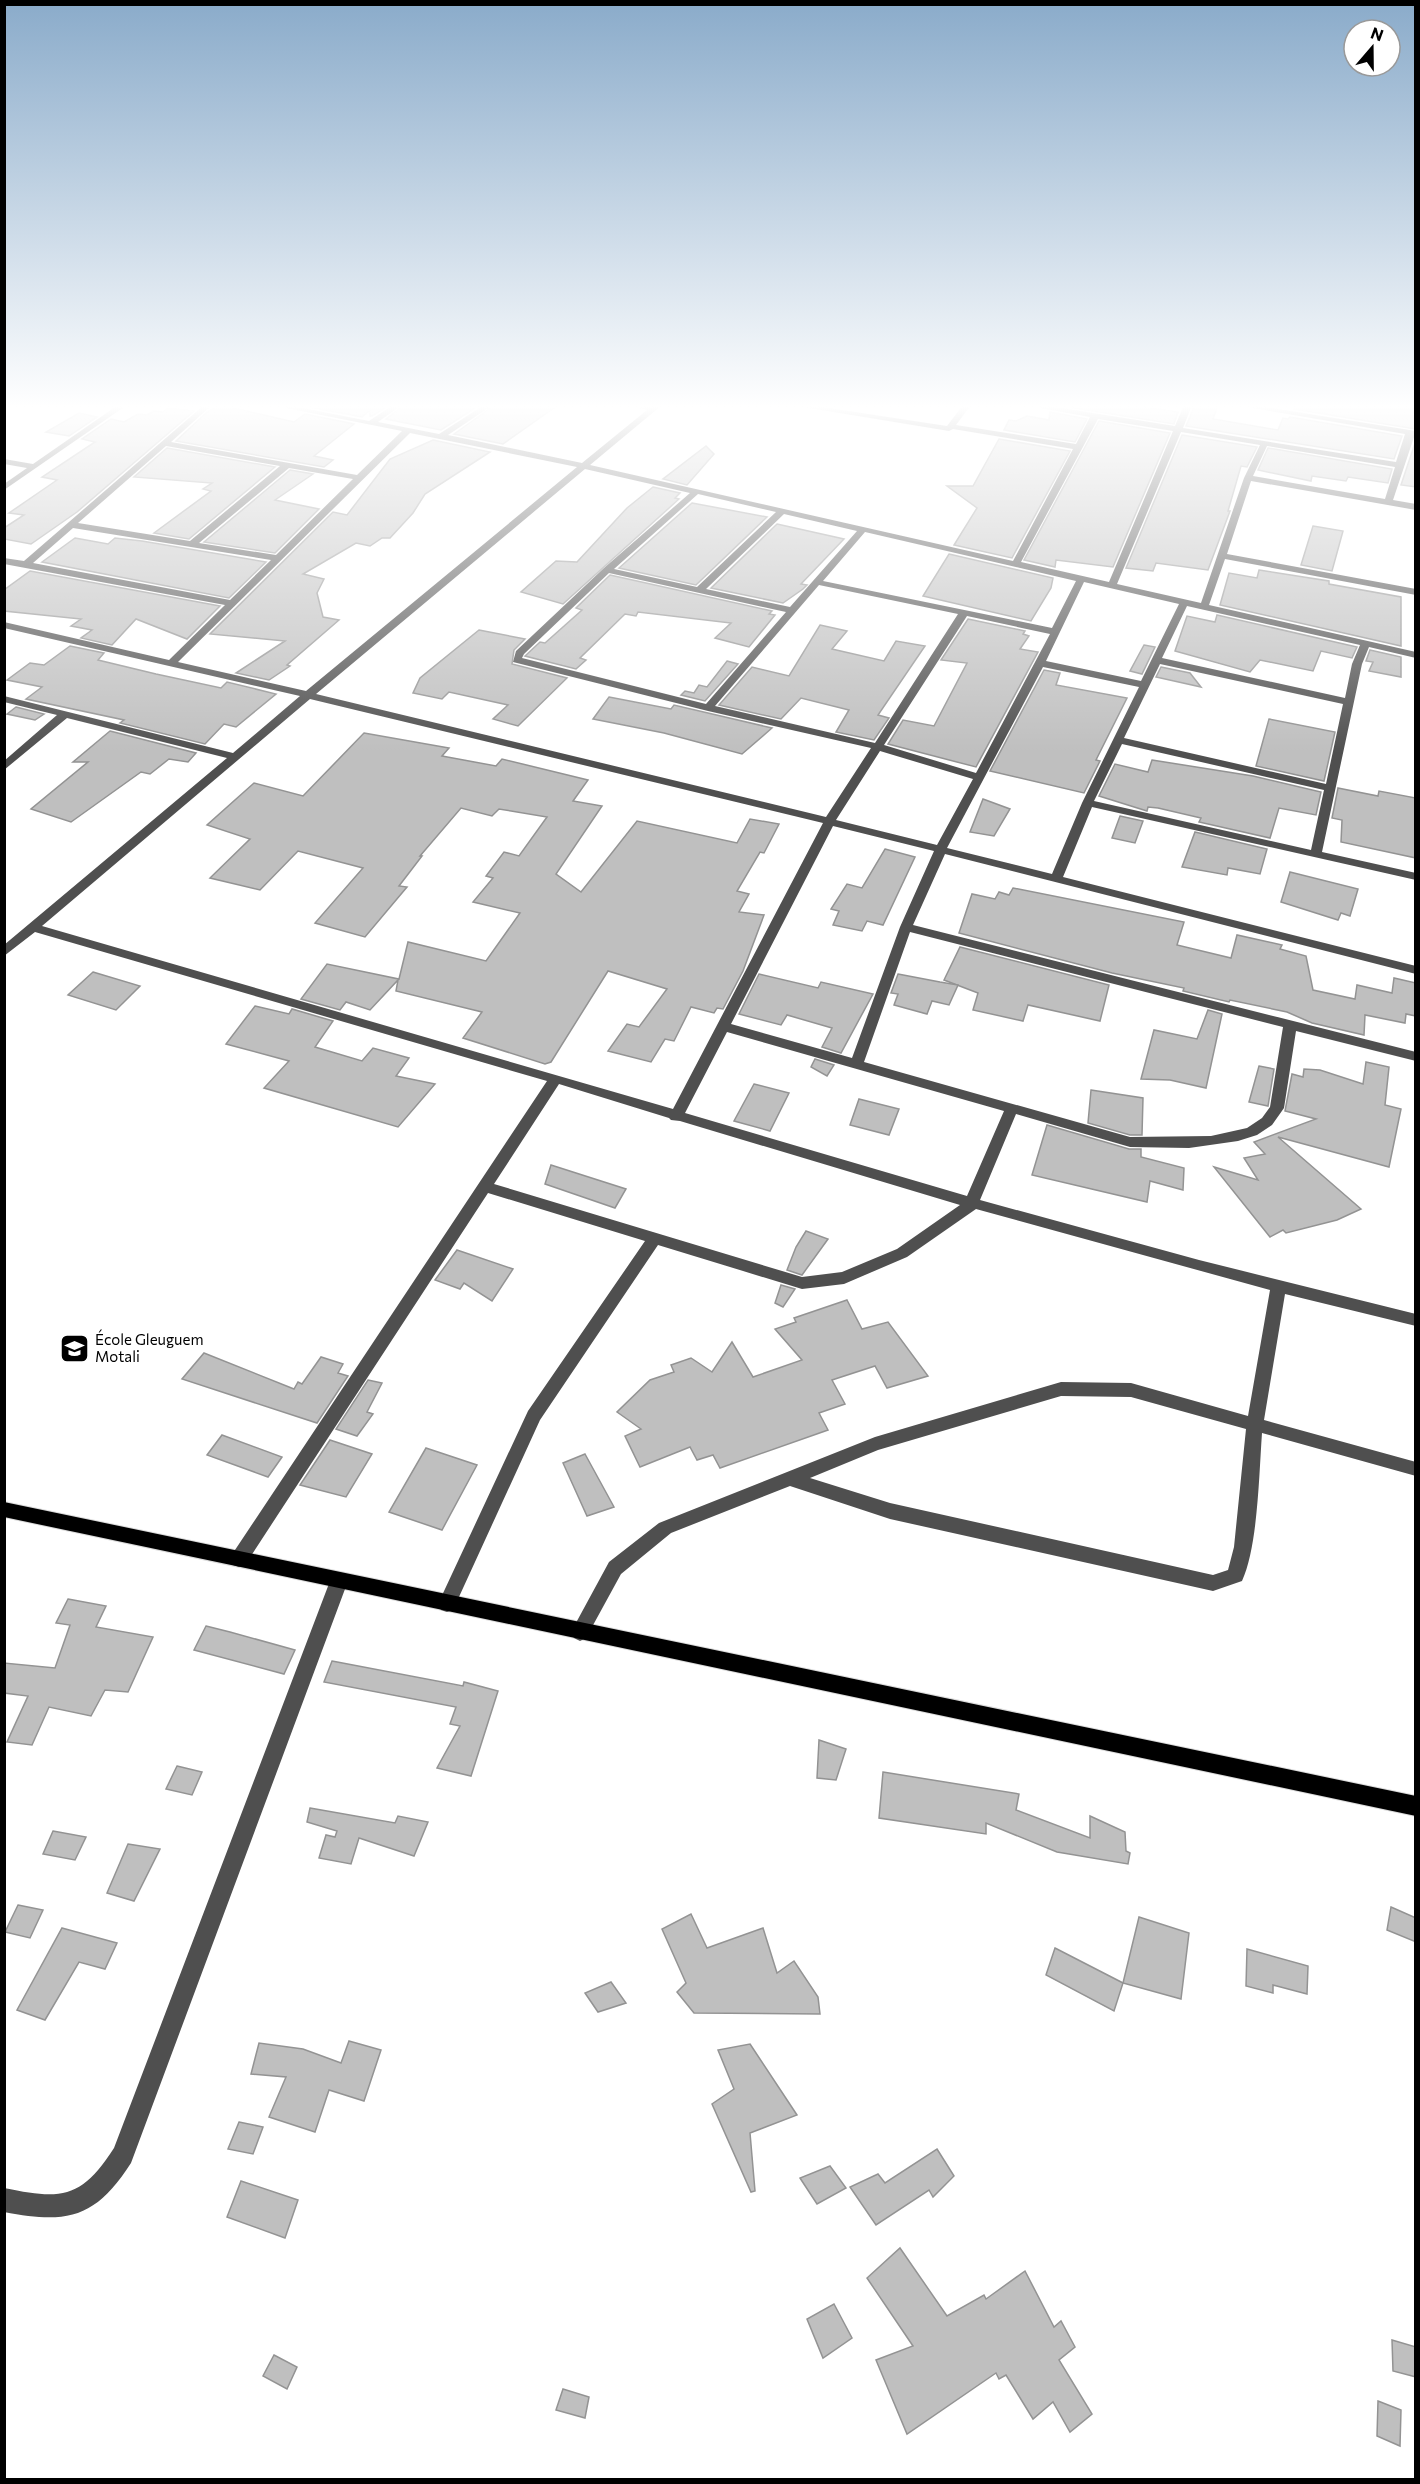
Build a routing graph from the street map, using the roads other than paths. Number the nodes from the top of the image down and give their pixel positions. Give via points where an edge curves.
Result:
1 (76, 521) edge
2 (220, 521) edge
3 (315, 521) edge
4 (516, 521) edge
5 (663, 521) edge
6 (772, 521) edge
7 (824, 521) edge
8 (1039, 521) edge
9 (1139, 521) edge
10 (1234, 521) edge
11 (71, 525) junction
12 (862, 530) junction
13 (192, 544) junction
14 (1222, 556) junction
15 (277, 558) junction
16 (4, 561) edge
17 (26, 564) junction
18 (1015, 565) junction
19 (607, 570) junction
20 (1081, 580) junction
21 (816, 582) junction
22 (1112, 586) junction
23 (699, 590) junction
24 (1416, 592) edge
25 (231, 603) junction
26 (1184, 603) junction
27 (1204, 607) junction
28 (791, 610) junction
29 (964, 613) junction
30 (4, 625) edge
31 (1056, 632) junction
32 (1366, 644) junction
33 (1416, 655) edge
34 (1156, 660) junction
35 (171, 663) junction
36 (1040, 663) junction
37 (1144, 685) junction
38 (310, 694) junction
39 (4, 699) edge
40 (1349, 702) junction
41 (708, 708) junction
42 (65, 714) junction
43 (1118, 740) junction
44 (876, 746) junction
45 (236, 756) junction
46 (4, 766) edge
47 (980, 778) junction
48 (1330, 788) junction
49 (1088, 803) junction
50 (830, 820) junction
51 (940, 849) junction
52 (1316, 854) junction
53 (1416, 877) edge
54 (1056, 878) junction
55 (906, 927) junction
56 (34, 928) junction
57 (4, 952) edge
58 (1416, 970) edge
59 (1290, 1025) junction
60 (722, 1026) junction
61 (1416, 1057) edge
62 (856, 1065) junction
63 (555, 1079) junction
64 (1012, 1108) junction
65 (676, 1117) junction
66 (484, 1186) junction
67 (971, 1205) junction
68 (655, 1238) junction
69 (1278, 1289) junction
70 (1416, 1320) edge
71 (1256, 1425) junction
72 (1416, 1469) edge
73 (789, 1478) junction
74 (4, 1509) edge
75 (239, 1559) junction
76 (339, 1581) junction
77 (447, 1604) junction
78 (580, 1632) junction
79 (1416, 1806) edge
80 (4, 2200) edge

1 - 11 street
2 - 13 street
3 - 15 street
4 - 38 street
5 - 19 street
6 - 23 street
7 - 12 street
8 - 18 street
9 - 22 street
10 - 14 street
11 - 13 street
11 - 17 street
12 - 18 street
12 - 21 street
13 - 15 street
14 - 24 street
14 - 27 street
15 - 25 street
16 - 17 street
17 - 25 street
18 - 20 street
19 - 23 street
19 - 41 street via 517,660
20 - 22 street
20 - 31 street
21 - 28 street
21 - 29 street
22 - 26 street
23 - 28 street
25 - 35 street
26 - 27 street
26 - 34 street
27 - 32 street
28 - 41 street
29 - 31 street
29 - 44 street
30 - 35 street
31 - 36 street
32 - 33 street
32 - 40 street via 1357,664
34 - 37 street
34 - 40 street
35 - 38 street
36 - 37 street
36 - 47 street
37 - 43 street
38 - 45 street
38 - 50 street
39 - 42 street
40 - 48 street
41 - 44 street
42 - 45 street
42 - 46 street
43 - 48 street
43 - 49 street
44 - 47 street
44 - 50 street
45 - 56 street
47 - 51 street
48 - 52 street
49 - 52 street
49 - 54 street
50 - 51 street
50 - 60 street
51 - 54 street
51 - 55 street
52 - 53 street
54 - 58 street
55 - 59 street
55 - 62 street
56 - 57 street
56 - 63 street
59 - 61 street
59 - 64 street via 1276,1109 1257,1131 1195,1144 1130,1142
60 - 62 street
60 - 65 street
62 - 64 street
63 - 65 street
63 - 66 street
64 - 67 street
65 - 67 street
66 - 68 street
66 - 75 street
67 - 68 street via 902,1253 844,1278 802,1283
67 - 69 street
68 - 77 street via 534,1416
69 - 70 street
69 - 71 street
71 - 72 street
71 - 73 street via 1131,1390 1061,1389 875,1443
71 - 73 street via 1243,1546 1236,1575 1214,1583 890,1511
73 - 78 street via 665,1528 615,1568
74 - 75 main road
75 - 76 main road
76 - 77 main road
76 - 80 street via 123,2155 96,2191 64,2207 29,2206
77 - 78 main road
78 - 79 main road

